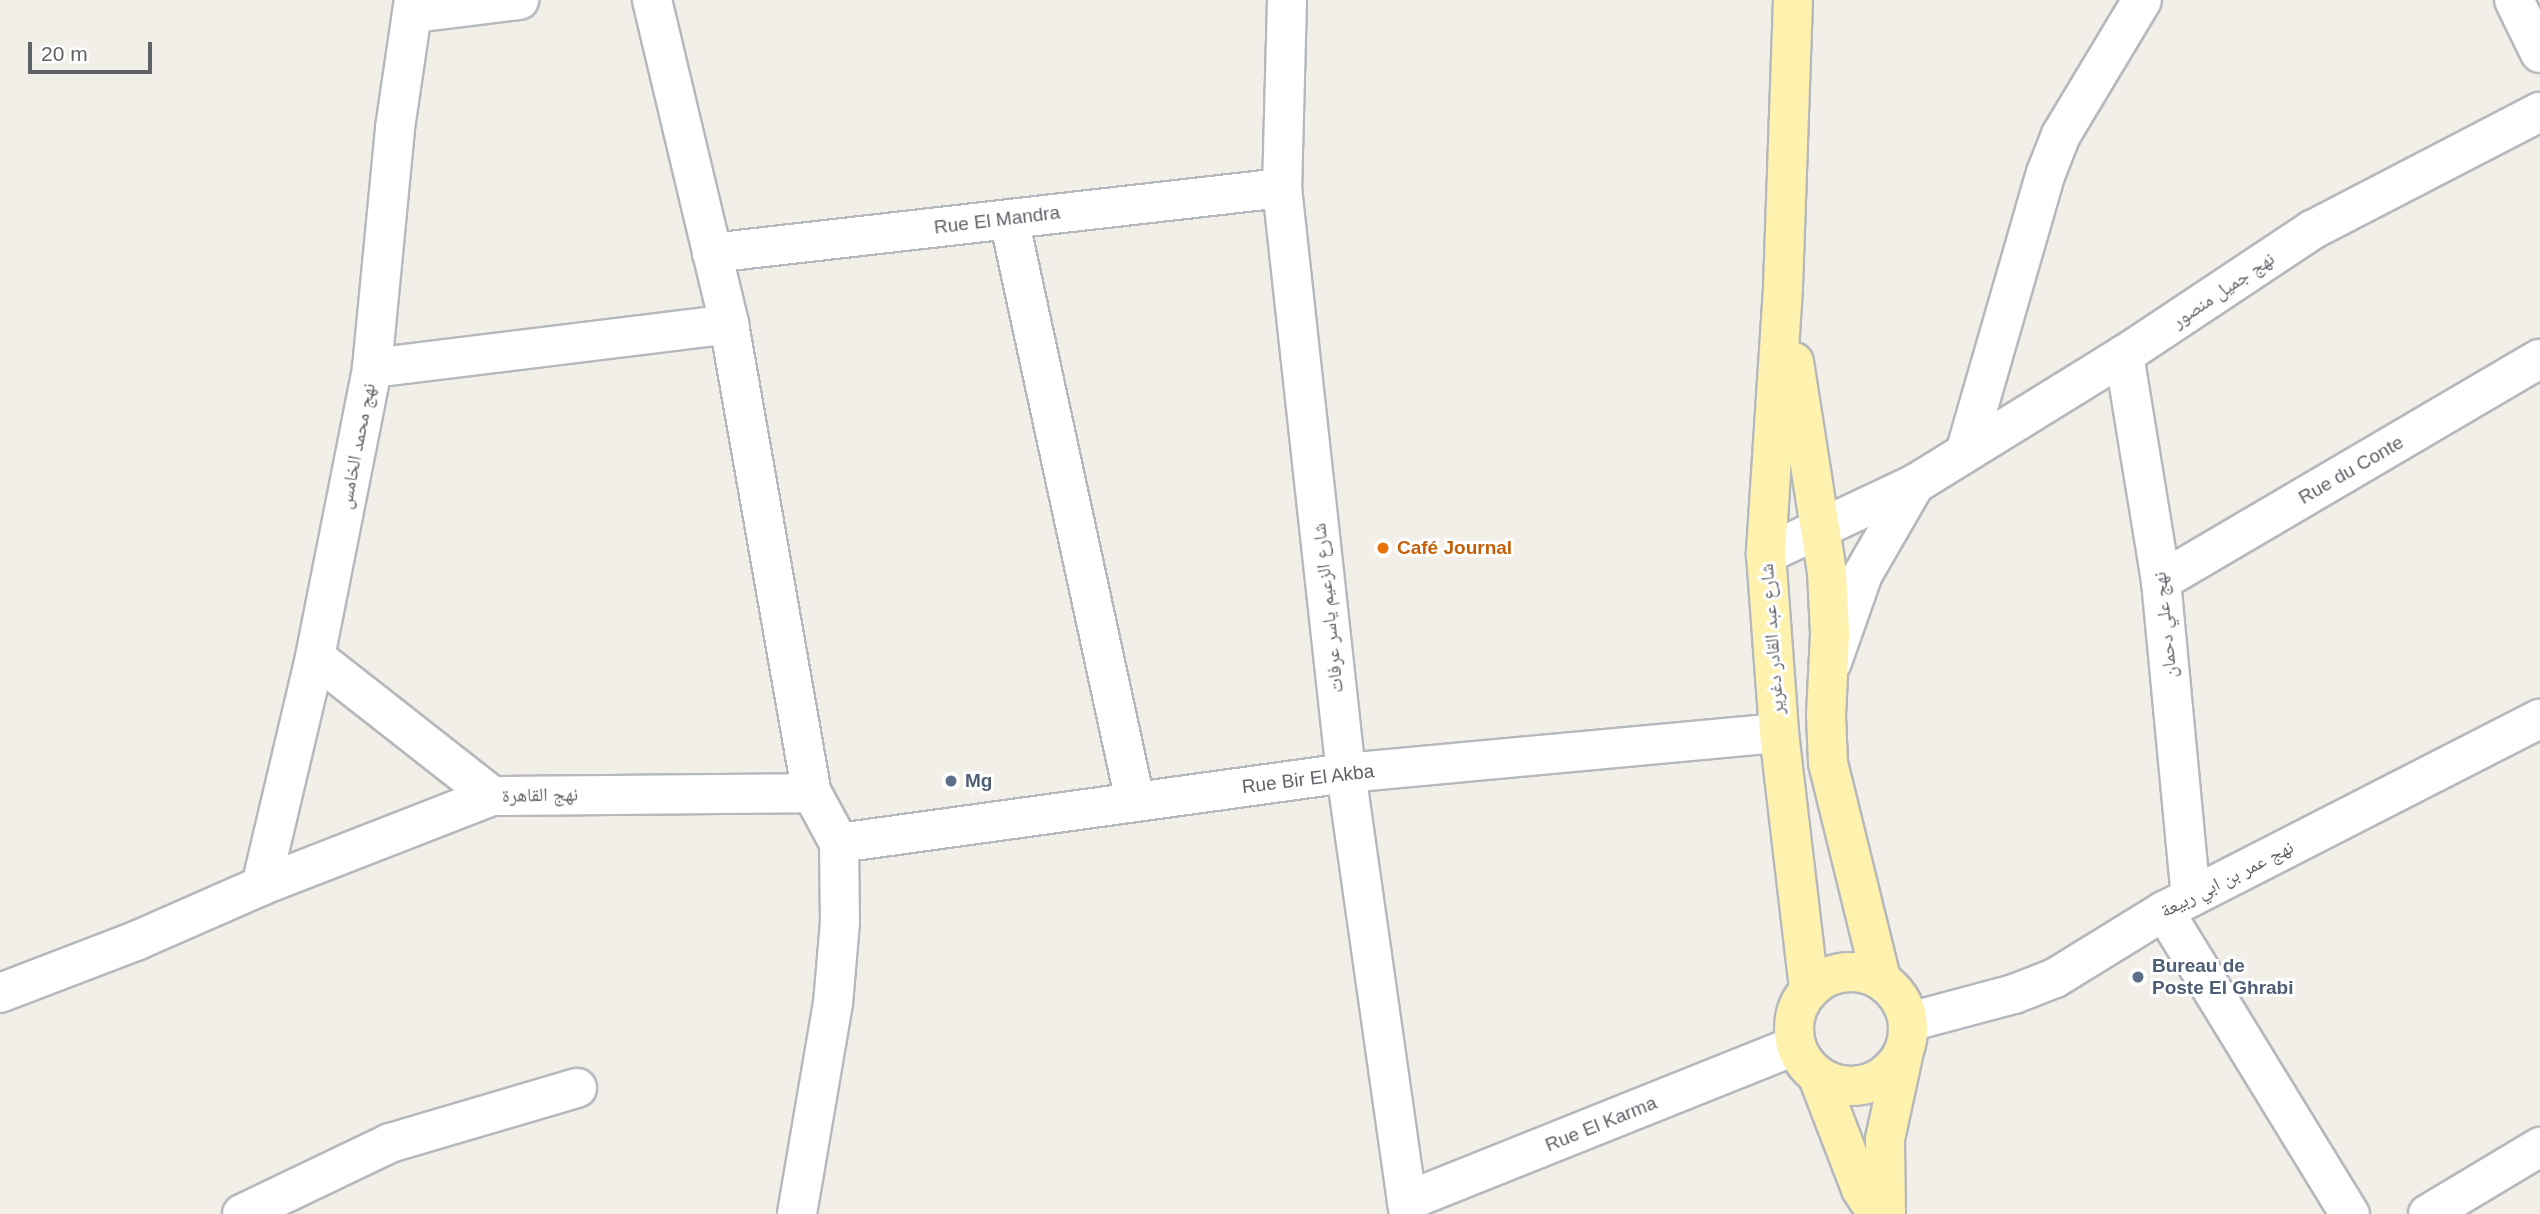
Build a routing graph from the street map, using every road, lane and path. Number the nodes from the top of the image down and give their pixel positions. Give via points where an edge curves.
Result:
1 (519, 0) edge
2 (652, 0) edge
3 (1287, 0) edge
4 (1793, 0) edge
5 (2142, 0) edge
6 (2514, 0) edge
7 (413, 6) edge
8 (2540, 53) edge
9 (2540, 112) edge
10 (1282, 188) junction
11 (1009, 219) junction
12 (712, 253) junction
13 (1783, 288) junction
14 (729, 324) junction
15 (2124, 355) junction
16 (2540, 359) edge
17 (372, 368) junction
18 (1965, 453) junction
19 (1915, 484) junction
20 (1820, 529) junction
21 (1766, 554) junction
22 (2161, 581) junction
23 (315, 657) junction
24 (1829, 672) junction
25 (2540, 719) edge
26 (1779, 733) junction
27 (1346, 773) junction
28 (812, 793) junction
29 (492, 796) junction
30 (1135, 801) junction
31 (839, 843) junction
32 (261, 886) junction
33 (2178, 904) junction
34 (1881, 979) junction
35 (1809, 988) junction
36 (0, 993) edge
37 (1906, 1039) junction
38 (1795, 1046) junction
39 (1818, 1077) junction
40 (577, 1088) dead end
41 (2540, 1147) edge
42 (1408, 1208) edge
43 (242, 1214) edge
44 (797, 1214) edge
45 (1877, 1214) edge
46 (1886, 1214) edge
47 (2350, 1214) edge
48 (2428, 1214) edge

1 - 7 street
2 - 12 street
3 - 10 street, شارع الزعيم ياسر عرفات
4 - 13 main road, شارع عبد القادر دغرير
5 - 18 street via 2061,135 2046,173
6 - 8 street
7 - 17 street, نهج محمد الخامس via 395,128
9 - 15 street, نهج جميل منصور via 2312,230
10 - 11 street, Rue El Mandra
10 - 27 street, شارع الزعيم ياسر عرفات
11 - 12 street, Rue El Mandra
11 - 30 street
12 - 14 street
13 - 20 main road, شارع عبد القادر دغرير
13 - 21 main road, شارع عبد القادر دغرير
14 - 17 street
14 - 28 street
15 - 18 street, نهج جميل منصور
15 - 22 street, نهج علي دحمان
16 - 22 street, Rue du Conte
17 - 23 street, نهج محمد الخامس
18 - 19 street, نهج جميل منصور
19 - 20 street, نهج جميل منصور
19 - 24 street via 1863,574
20 - 21 street, نهج جميل منصور
20 - 24 main road, شارع عبد القادر دغرير via 1827,572
21 - 26 main road, شارع عبد القادر دغرير
22 - 33 street, نهج علي دحمان
23 - 29 street, نهج القاهرة
23 - 32 street, نهج محمد الخامس
24 - 34 main road, شارع عبد القادر دغرير via 1828,763
25 - 33 street, نهج عمر بن ابي ربيعة
26 - 27 street, Rue Bir El Akba
26 - 35 main road, شارع عبد القادر دغرير
27 - 30 street, Rue Bir El Akba
27 - 42 street, شارع الزعيم ياسر عرفات
28 - 29 street, نهج القاهرة
28 - 31 street
29 - 32 street
30 - 31 street, Rue Bir El Akba
31 - 44 street via 840,922 833,1003
32 - 36 street
33 - 37 street, نهج عمر بن ابي ربيعة via 2055,978
33 - 47 street, نهج علي دحمان
34 - 35 main road via 1856,971 1831,975
34 - 37 main road via 1904,1005
35 - 38 main road via 1796,1016
37 - 39 main road via 1887,1074 1866,1085 1841,1086
37 - 46 main road via 1885,1139
38 - 39 main road
38 - 42 street, Rue El Karma
39 - 45 main road via 1861,1189
40 - 43 street via 390,1143
41 - 48 street

